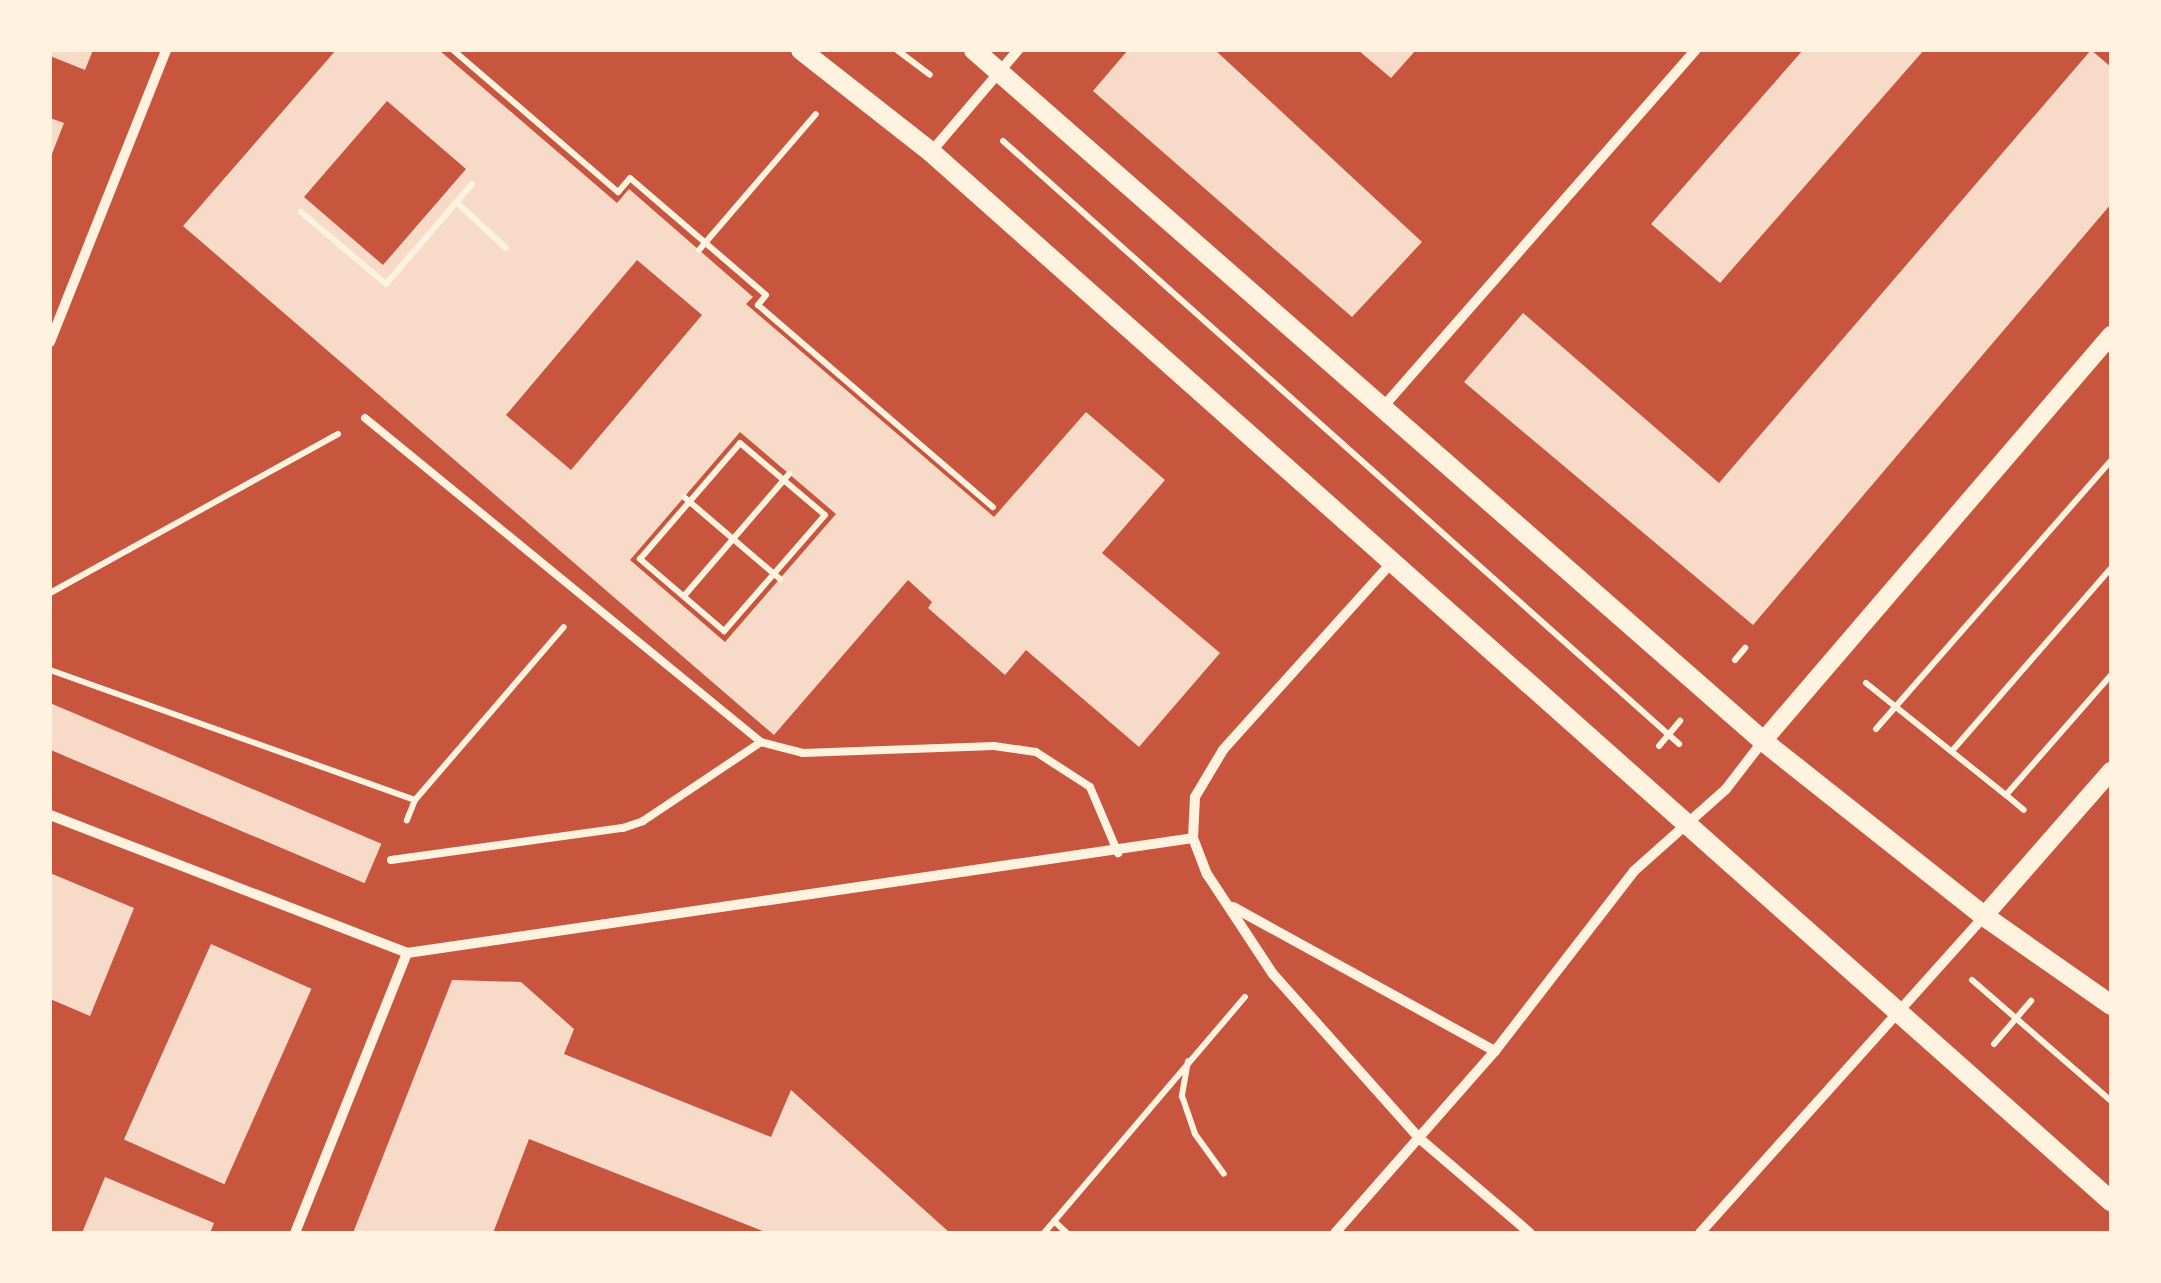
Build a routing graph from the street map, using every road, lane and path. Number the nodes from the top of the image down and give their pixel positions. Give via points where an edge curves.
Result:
1 (166, 50) edge
2 (453, 50) edge
3 (801, 50) edge
4 (897, 50) edge
5 (974, 50) edge
6 (1018, 50) edge
7 (1695, 50) edge
8 (1001, 70) junction
9 (930, 75) dead end
10 (811, 121) dead end
11 (1003, 141) dead end
12 (930, 152) junction
13 (472, 184) dead end
14 (456, 202) junction
15 (301, 212) dead end
16 (706, 242) junction
17 (506, 248) dead end
18 (700, 250) dead end
19 (2111, 335) edge
20 (50, 342) edge
21 (1383, 406) junction
22 (364, 418) joint
23 (2111, 461) edge
24 (787, 477) junction
25 (687, 499) junction
26 (993, 507) dead end
27 (733, 539) junction
28 (1393, 561) junction
29 (2111, 568) edge
30 (777, 576) junction
31 (50, 594) edge
32 (684, 596) junction
33 (584, 602) junction
34 (50, 670) edge
35 (2111, 675) edge
36 (1863, 681) dead end
37 (1706, 692) junction
38 (1895, 708) junction
39 (1876, 728) dead end
40 (1668, 735) junction
41 (1763, 741) junction
42 (762, 742) junction
43 (1679, 744) dead end
44 (1952, 751) junction
45 (2111, 771) edge
46 (1632, 777) junction
47 (2006, 795) junction
48 (415, 800) junction
49 (2027, 812) dead end
50 (50, 815) edge
51 (1683, 822) junction
52 (1194, 838) junction
53 (1118, 854) junction
54 (391, 860) joint
55 (1229, 905) junction
56 (1984, 916) junction
57 (407, 953) junction
58 (1273, 974) junction
59 (1967, 976) dead end
60 (2042, 988) dead end
61 (2111, 1005) edge
62 (1897, 1011) junction
63 (2016, 1018) junction
64 (1495, 1051) junction
65 (1982, 1058) dead end
66 (1188, 1060) junction
67 (2111, 1101) edge
68 (1418, 1138) junction
69 (1224, 1174) dead end
70 (2111, 1202) edge
71 (1054, 1221) junction
72 (1703, 1232) edge
73 (295, 1233) edge
74 (1044, 1233) edge
75 (1067, 1233) edge
76 (1335, 1233) edge
77 (1530, 1233) edge

1 - 20 street
2 - 16 path via 618,192 630,178
3 - 12 main road
4 - 9 path
5 - 8 main road
6 - 8 street
7 - 21 street
8 - 12 street
8 - 21 main road
10 - 16 path
11 - 40 path
12 - 28 main road
13 - 14 path
14 - 15 path via 386,284
14 - 17 path
16 - 18 path
16 - 26 path via 766,296 758,305
19 - 41 street
21 - 37 main road
22 - 31 path
22 - 33 lane
23 - 38 path
24 - 25 path via 740,442
24 - 27 path
24 - 30 path via 825,514
25 - 27 path
25 - 32 path via 640,559
27 - 30 path
27 - 32 path
28 - 46 main road
28 - 52 street via 1223,750 1195,797
29 - 44 path
30 - 32 path via 724,631
33 - 42 lane
33 - 48 path
34 - 48 path
35 - 47 path
36 - 38 path
37 - 40 path
37 - 41 main road
38 - 39 path
38 - 44 path
40 - 43 path
40 - 46 path
41 - 51 street via 1726,789
41 - 56 main road
42 - 53 lane via 803,753 994,746 1036,752 1090,787
42 - 54 lane via 643,822
44 - 47 path
45 - 56 street
46 - 51 main road
47 - 49 path
48 - 54 path
50 - 57 street
51 - 62 main road
51 - 64 street via 1634,871
52 - 53 street
52 - 55 street
53 - 57 street
55 - 58 street
55 - 64 street
56 - 61 main road
56 - 62 street
57 - 73 street
58 - 66 path
58 - 68 street
59 - 63 path
60 - 63 path
62 - 70 main road
62 - 72 street
63 - 65 path
63 - 67 path
64 - 68 street
66 - 69 path via 1182,1096 1195,1134
66 - 71 path
68 - 76 street
68 - 77 street
71 - 74 path
71 - 75 path

